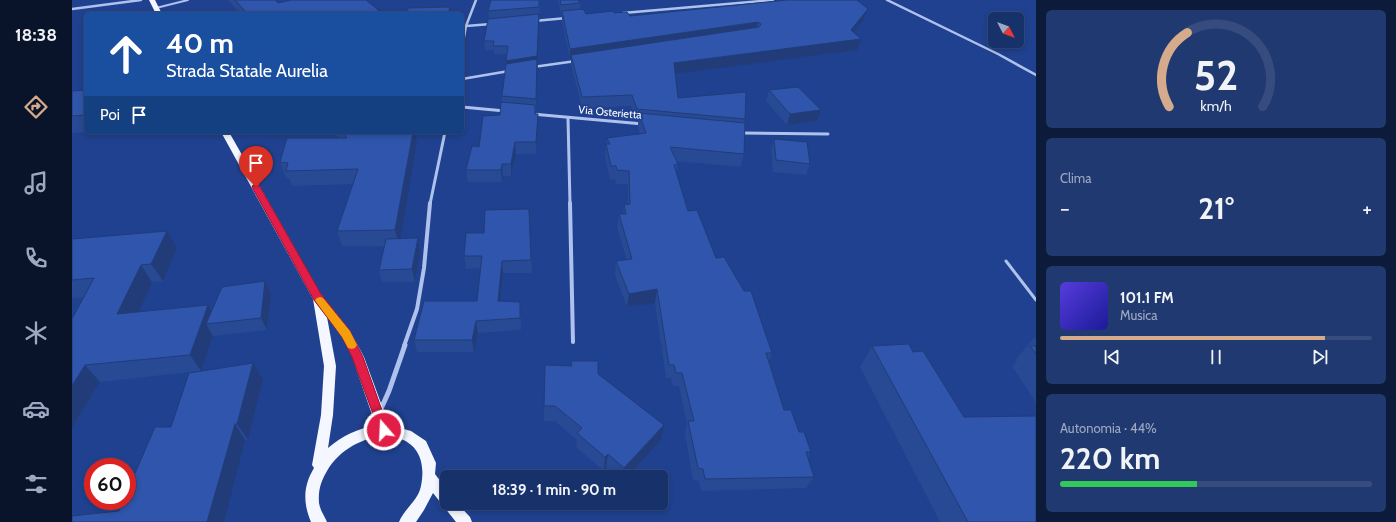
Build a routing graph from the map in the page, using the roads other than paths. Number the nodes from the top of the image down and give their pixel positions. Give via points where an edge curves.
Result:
1 (141, 0) edge
2 (152, 0) edge
3 (188, 0) edge
4 (476, 0) edge
5 (773, 0) edge
6 (887, 0) edge
7 (156, 8) junction
8 (72, 10) edge
9 (158, 12) edge
10 (616, 13) edge
11 (569, 18) edge
12 (532, 21) edge
13 (495, 24) edge
14 (466, 26) junction
15 (464, 37) edge
16 (583, 60) edge
17 (528, 68) edge
18 (514, 70) edge
19 (1036, 75) edge
20 (464, 80) edge
21 (464, 107) edge
22 (508, 112) edge
23 (530, 114) edge
24 (568, 118) junction
25 (645, 124) edge
26 (737, 132) edge
27 (226, 134) edge
28 (445, 134) edge
29 (828, 134) dead end
30 (1006, 261) dead end
31 (317, 297) junction
32 (1036, 300) edge
33 (573, 342) dead end
34 (378, 415) junction
35 (384, 430) junction
36 (319, 469) junction
37 (430, 478) junction
38 (440, 491) edge
39 (455, 510) edge
40 (320, 522) edge
41 (406, 522) edge
42 (465, 522) edge

1 - 8 street
2 - 7 main road
3 - 7 lane
4 - 14 street
5 - 10 street
6 - 19 street
7 - 9 main road
11 - 12 street
13 - 14 street
14 - 15 street
16 - 17 street
18 - 20 street
21 - 22 street
23 - 24 street, Via Osterietta
24 - 25 street, Via Osterietta
24 - 33 street
26 - 29 street
27 - 31 main road
28 - 34 street via 431,196 417,309
30 - 32 lane
31 - 34 main road via 346,334 355,351
31 - 36 main road via 330,366 327,415
34 - 35 main road
35 - 36 main road via 359,434 347,440 336,448
35 - 37 main road via 406,435 422,449 428,462
36 - 40 main road via 312,486 312,503
37 - 38 main road
37 - 41 main road via 418,508
39 - 42 main road

